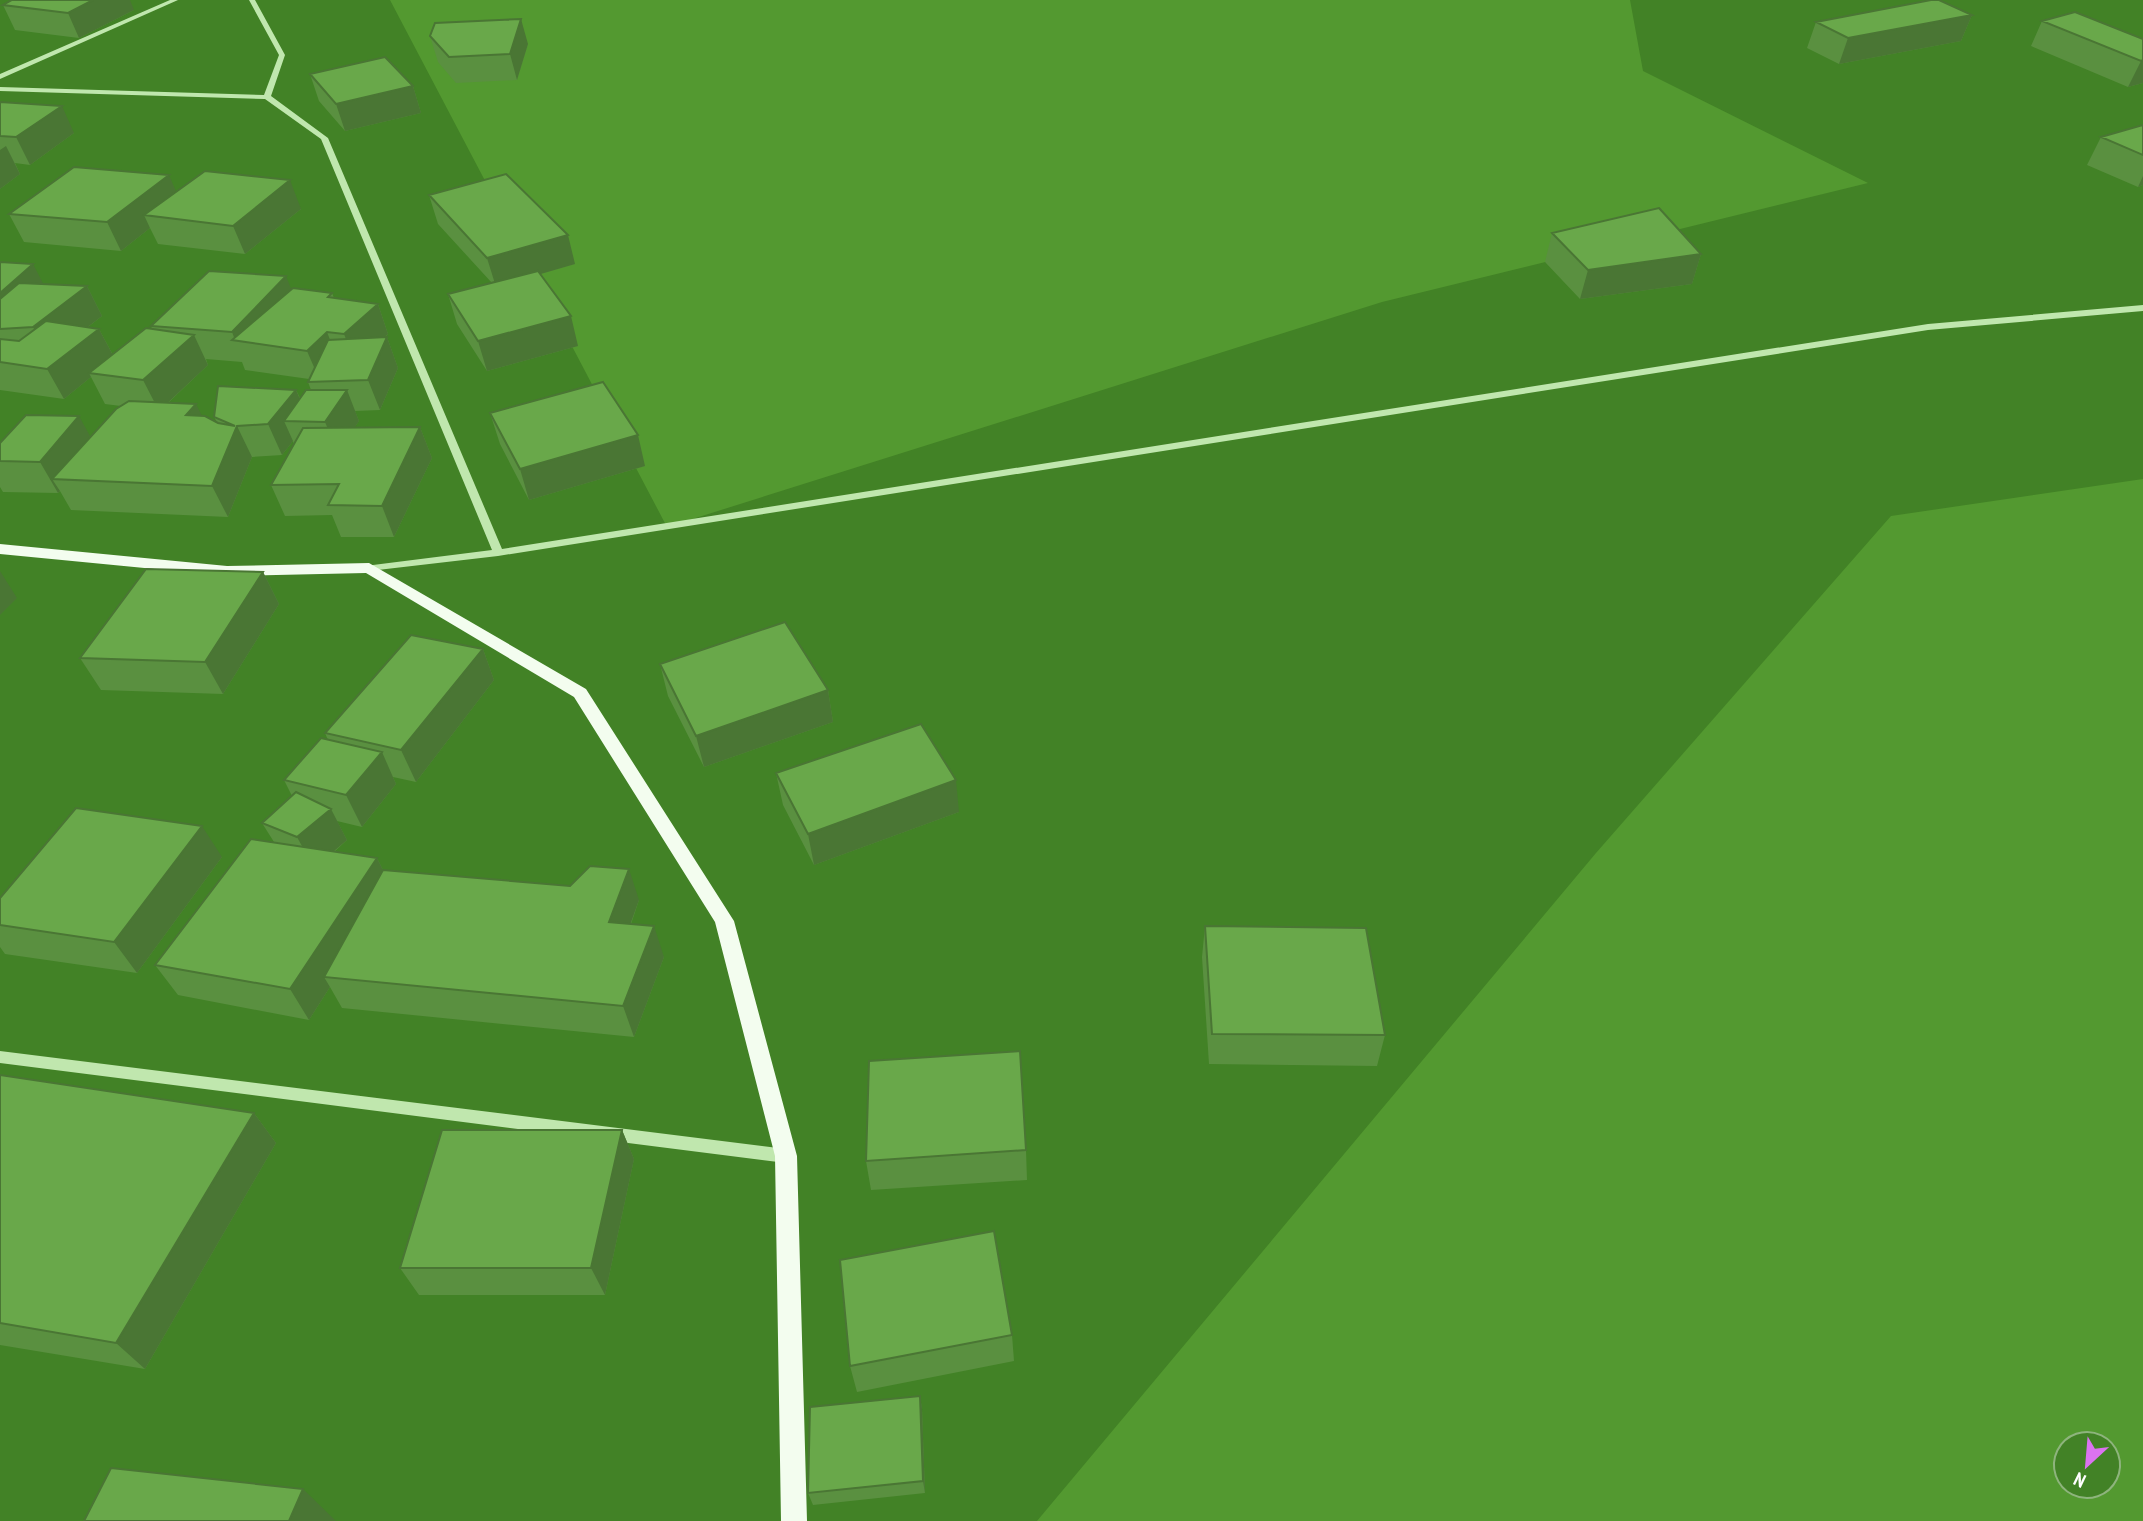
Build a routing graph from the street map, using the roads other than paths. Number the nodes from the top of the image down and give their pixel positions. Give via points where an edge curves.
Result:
1 (175, 0) edge
2 (252, 0) edge
3 (0, 77) edge
4 (0, 89) edge
5 (267, 97) junction
6 (2143, 308) edge
7 (0, 549) edge
8 (498, 553) junction
9 (369, 568) junction
10 (0, 1057) edge
11 (786, 1156) junction
12 (794, 1521) edge

1 - 3 street
2 - 5 street via 282,55
4 - 5 street
5 - 8 street via 324,138
6 - 8 street via 1928,327
7 - 9 main road via 228,571
8 - 9 street
9 - 11 main road via 580,693 724,921
10 - 11 street
11 - 12 main road

